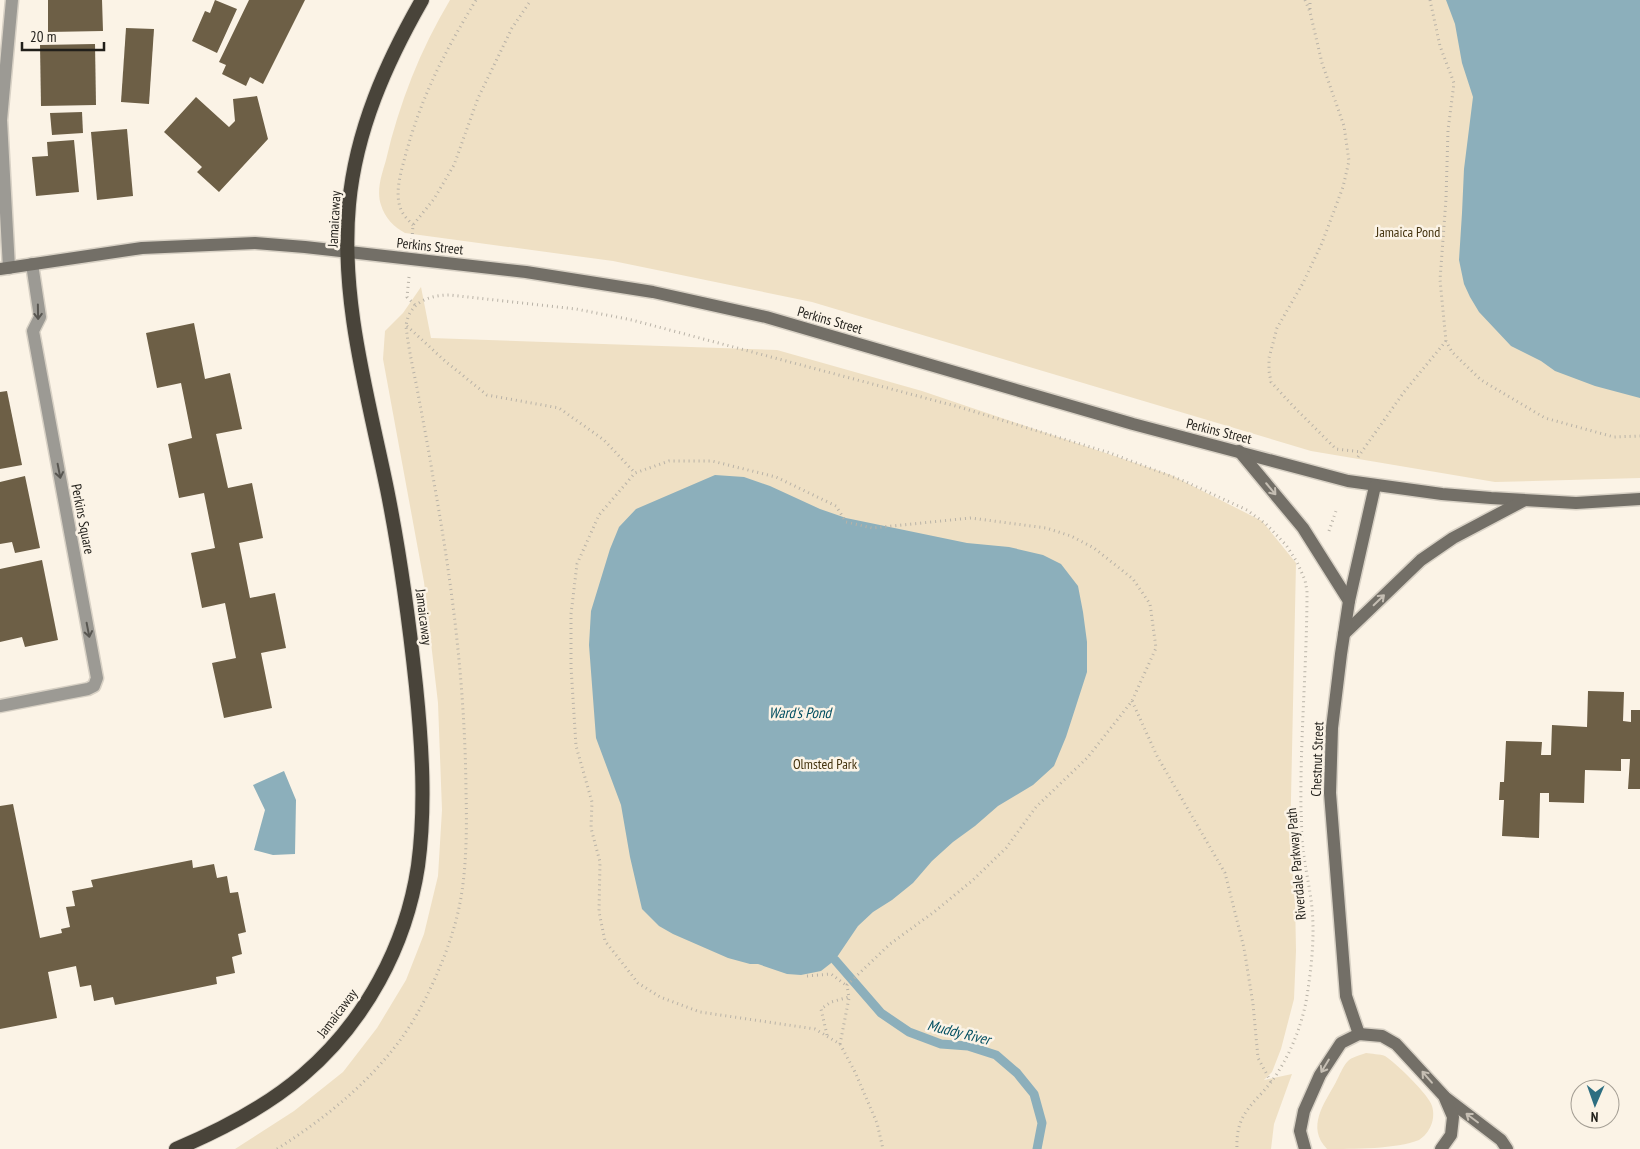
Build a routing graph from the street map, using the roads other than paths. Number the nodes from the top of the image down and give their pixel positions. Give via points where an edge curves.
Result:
1 (12, 0) edge
2 (422, 0) edge
3 (4, 23) edge
4 (348, 252) junction
5 (32, 264) junction
6 (4, 269) edge
7 (1239, 452) junction
8 (1375, 486) junction
9 (1640, 499) edge
10 (1524, 500) junction
11 (1349, 601) junction
12 (1344, 634) junction
13 (0, 706) edge
14 (1360, 1034) junction
15 (1444, 1096) junction
16 (176, 1149) edge
17 (1305, 1149) edge
18 (1441, 1149) edge
19 (1507, 1149) edge

1 - 3 street
2 - 4 highway, Jamaicaway via 385,71 363,132 352,185
3 - 6 street via 1,120
4 - 5 main road, Perkins Street via 255,243 142,248
4 - 7 main road, Perkins Street via 526,272 653,292 766,317
4 - 16 highway, Jamaicaway via 355,325 395,533 415,678 422,798 415,883 398,941 383,974 366,1004 329,1050 272,1099
5 - 6 main road, Perkins Street
5 -> 13 street, Perkins Square via 40,318 33,331 97,678 94,686 88,689
7 - 8 main road, Perkins Street
7 -> 11 main road via 1298,522
8 - 10 main road, Perkins Street
8 - 11 main road, Chestnut Street
9 - 10 main road, Perkins Street via 1576,503
12 -> 10 main road via 1421,560 1453,538
11 - 12 main road, Chestnut Street
12 - 14 main road, Chestnut Street via 1332,728 1330,793 1346,996
15 -> 14 main road via 1396,1044 1382,1036
14 -> 17 main road via 1341,1043 1320,1075 1304,1111 1300,1130
15 - 18 main road via 1453,1117 1451,1135
19 -> 15 main road via 1501,1140

